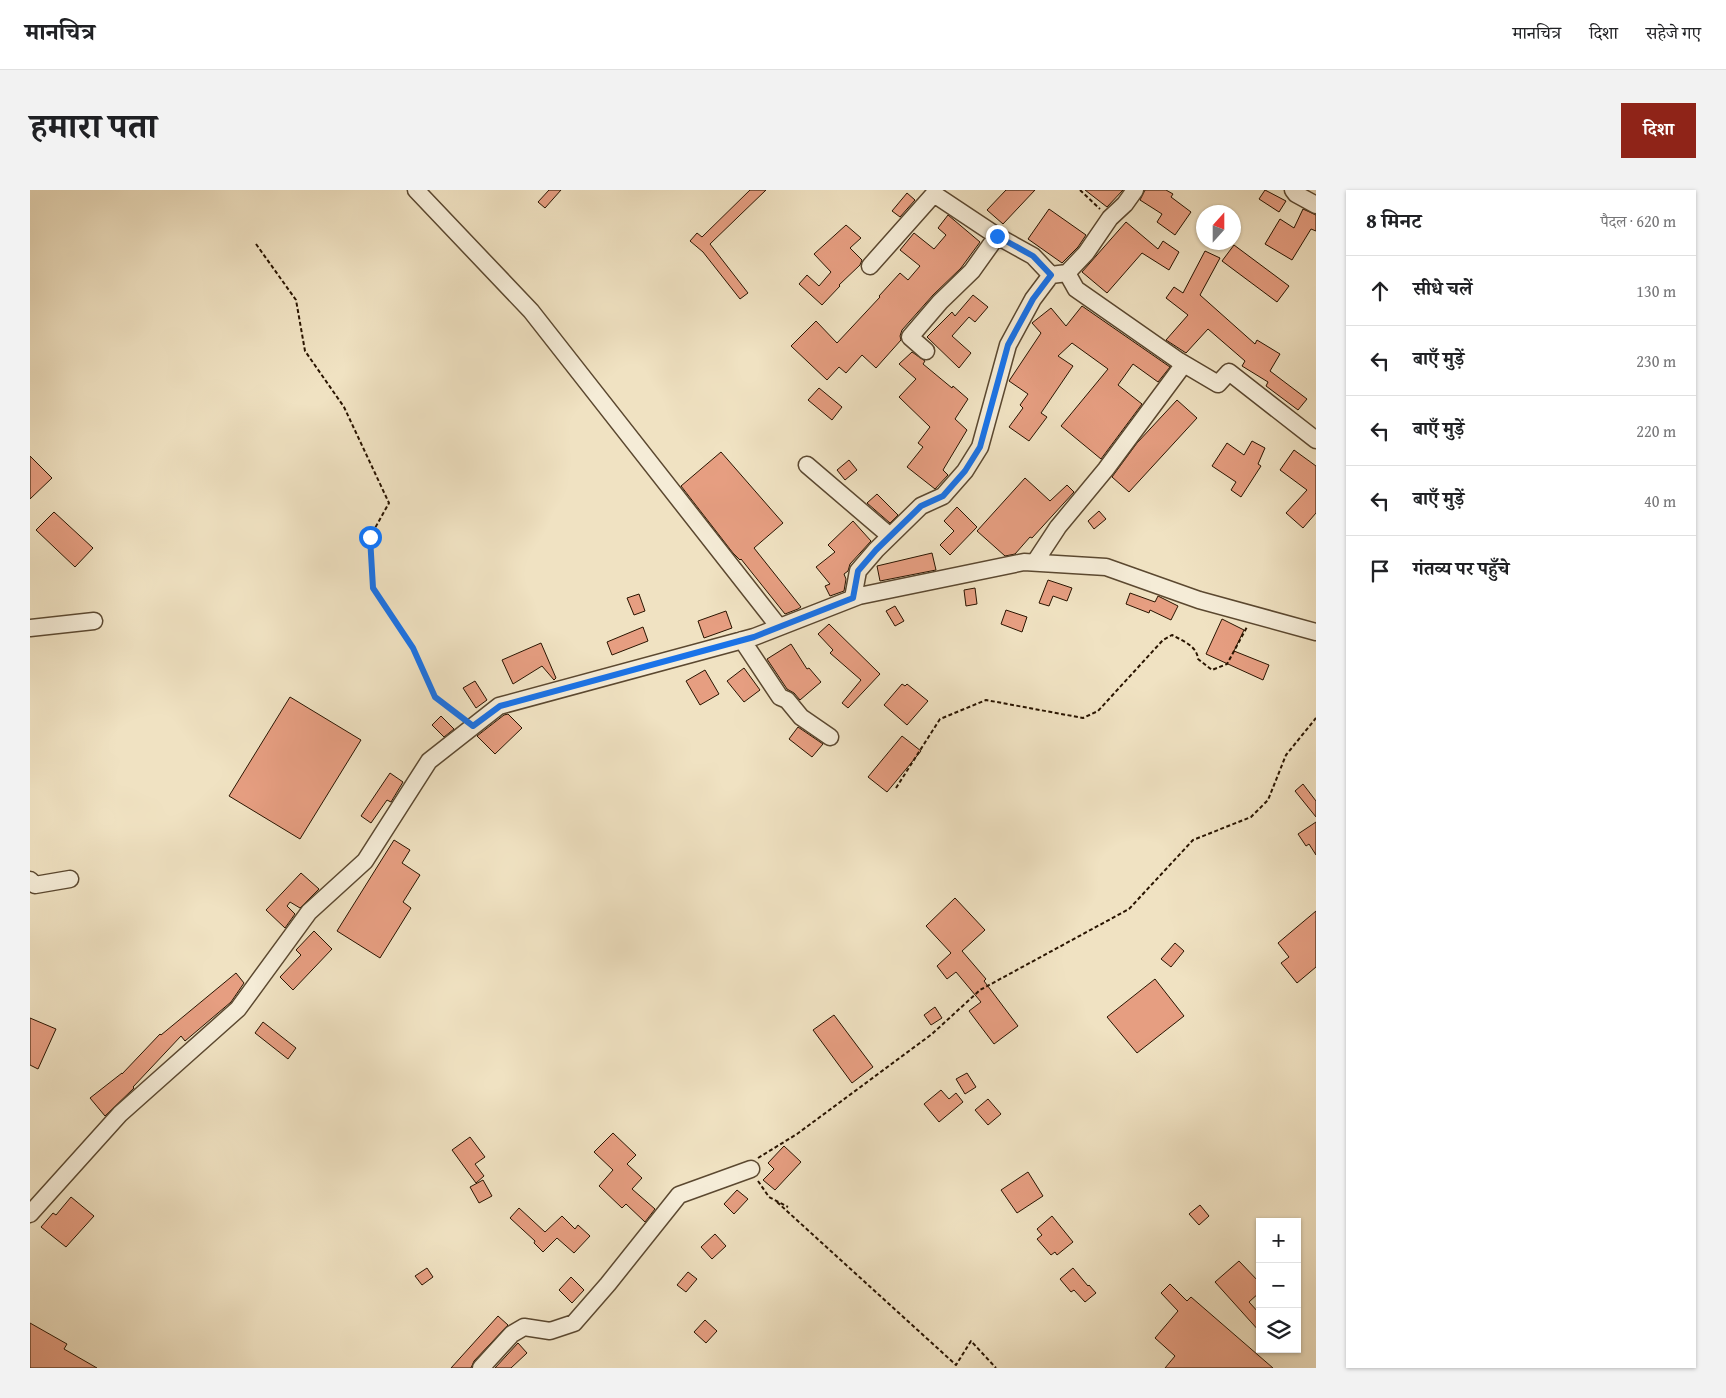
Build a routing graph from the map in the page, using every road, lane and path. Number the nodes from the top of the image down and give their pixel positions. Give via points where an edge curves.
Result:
1 (416, 190) edge
2 (1080, 190) edge
3 (1135, 190) edge
4 (1293, 190) edge
5 (1316, 205) edge
6 (1110, 218) junction
7 (997, 236) junction
8 (256, 244) dead end
9 (870, 266) dead end
10 (1059, 274) junction
11 (926, 351) dead end
12 (1184, 364) junction
13 (1316, 440) edge
14 (807, 465) dead end
15 (890, 536) junction
16 (1035, 562) junction
17 (853, 598) junction
18 (1246, 613) junction
19 (94, 621) dead end
20 (780, 627) junction
21 (30, 628) edge
22 (1316, 632) edge
23 (742, 640) junction
24 (1316, 718) edge
25 (473, 726) junction
26 (830, 737) dead end
27 (896, 788) dead end
28 (70, 879) dead end
29 (30, 880) edge
30 (751, 1169) junction
31 (761, 1187) dead end
32 (775, 1200) junction
33 (788, 1207) dead end
34 (30, 1214) edge
35 (481, 1368) edge
36 (996, 1368) edge

1 - 20 street via 531,311
2 - 6 path
3 - 6 street
4 - 5 street
6 - 10 street via 1086,253
7 - 9 street via 934,194
7 - 10 street
7 - 11 street via 972,271 910,337
8 - 25 path via 296,300 305,351 344,407 389,503 370,537 373,588 413,648 435,697
10 - 12 street via 1076,290
10 - 15 street via 1033,299 1008,345 980,447 965,471 943,496 921,506
12 - 13 street via 1218,384 1229,372
12 - 16 street via 1106,469 1058,527
14 - 15 street
15 - 17 street via 858,571
16 - 17 street
16 - 18 street via 1106,567
17 - 20 street
18 - 22 street
18 - 27 path via 1247,627 1227,664 1212,670 1198,659 1198,653 1188,643 1172,635 1163,640 1098,711 1083,718 986,700 940,719
19 - 21 street
20 - 23 street
23 - 25 street via 500,706
23 - 26 street via 780,697
24 - 30 path via 1286,755 1268,800 1251,817 1193,840 1129,909 980,990 932,1034 797,1134 758,1158
25 - 34 street via 429,761 365,861 309,912 238,1009 120,1114
28 - 29 street via 35,885
30 - 32 path via 769,1197
30 - 35 street via 679,1194 574,1323 550,1331 524,1326 512,1334
31 - 32 path
32 - 33 path
32 - 36 path via 956,1365 971,1341

